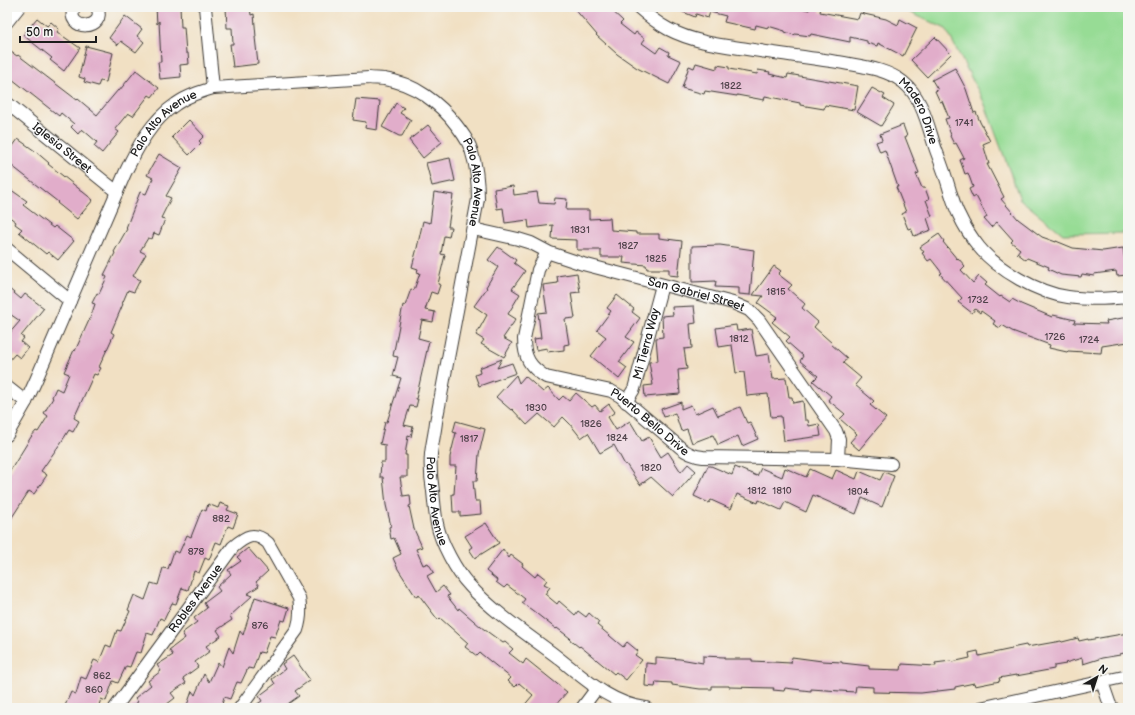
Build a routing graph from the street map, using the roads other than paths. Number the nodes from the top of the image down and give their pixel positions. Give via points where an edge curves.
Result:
1 (19, 7) edge
2 (74, 7) edge
3 (97, 7) edge
4 (205, 7) edge
5 (638, 7) edge
6 (7, 22) edge
7 (213, 88) junction
8 (7, 103) edge
9 (117, 192) junction
10 (473, 229) junction
11 (7, 249) edge
12 (547, 252) junction
13 (662, 284) junction
14 (1128, 296) edge
15 (70, 301) junction
16 (7, 386) edge
17 (26, 402) junction
18 (626, 402) junction
19 (7, 435) edge
20 (838, 459) junction
21 (892, 464) dead end
22 (1128, 676) edge
23 (1102, 682) junction
24 (597, 688) junction
25 (115, 708) edge
26 (240, 708) edge
27 (582, 708) edge
28 (646, 708) edge
29 (980, 708) edge
30 (1113, 708) edge

1 - 6 street
2 - 3 street via 75,21 86,26 92,25 99,16
4 - 7 street
5 - 14 street, Madero Drive via 668,30 690,39 869,67 890,74 903,82 920,104 958,213 980,248 996,263 1012,275 1050,293 1085,299
7 - 9 street, Palo Alto Avenue via 194,94 160,116 137,149
7 - 10 street, Palo Alto Avenue via 369,78 403,84 423,94 440,106 452,119 472,152 478,182
8 - 9 street, Iglesia Street
9 - 15 street, Palo Alto Avenue
10 - 12 street, San Gabriel Street via 531,243
10 - 24 street, Palo Alto Avenue via 431,455 437,525 458,570 483,600
11 - 15 street
12 - 13 street, San Gabriel Street
12 - 18 street, Puerto Bello Drive via 538,270 534,287 524,339 526,357 531,366 546,377 610,391
13 - 18 street, Mi Tierra Way via 634,389
13 - 20 street, San Gabriel Street via 733,303 754,314 836,431 839,439
15 - 17 street, Palo Alto Avenue
16 - 17 street
17 - 19 street, Palo Alto Avenue
18 - 20 street, Puerto Bello Drive via 688,454 694,456
20 - 21 street, Puerto Bello Drive
22 - 23 street
23 - 29 street
23 - 30 street
24 - 27 street
24 - 28 street, Palo Alto Avenue via 618,701
25 - 26 street, Robles Avenue via 233,548 243,538 250,536 261,537 268,544 299,598 301,607 297,630

